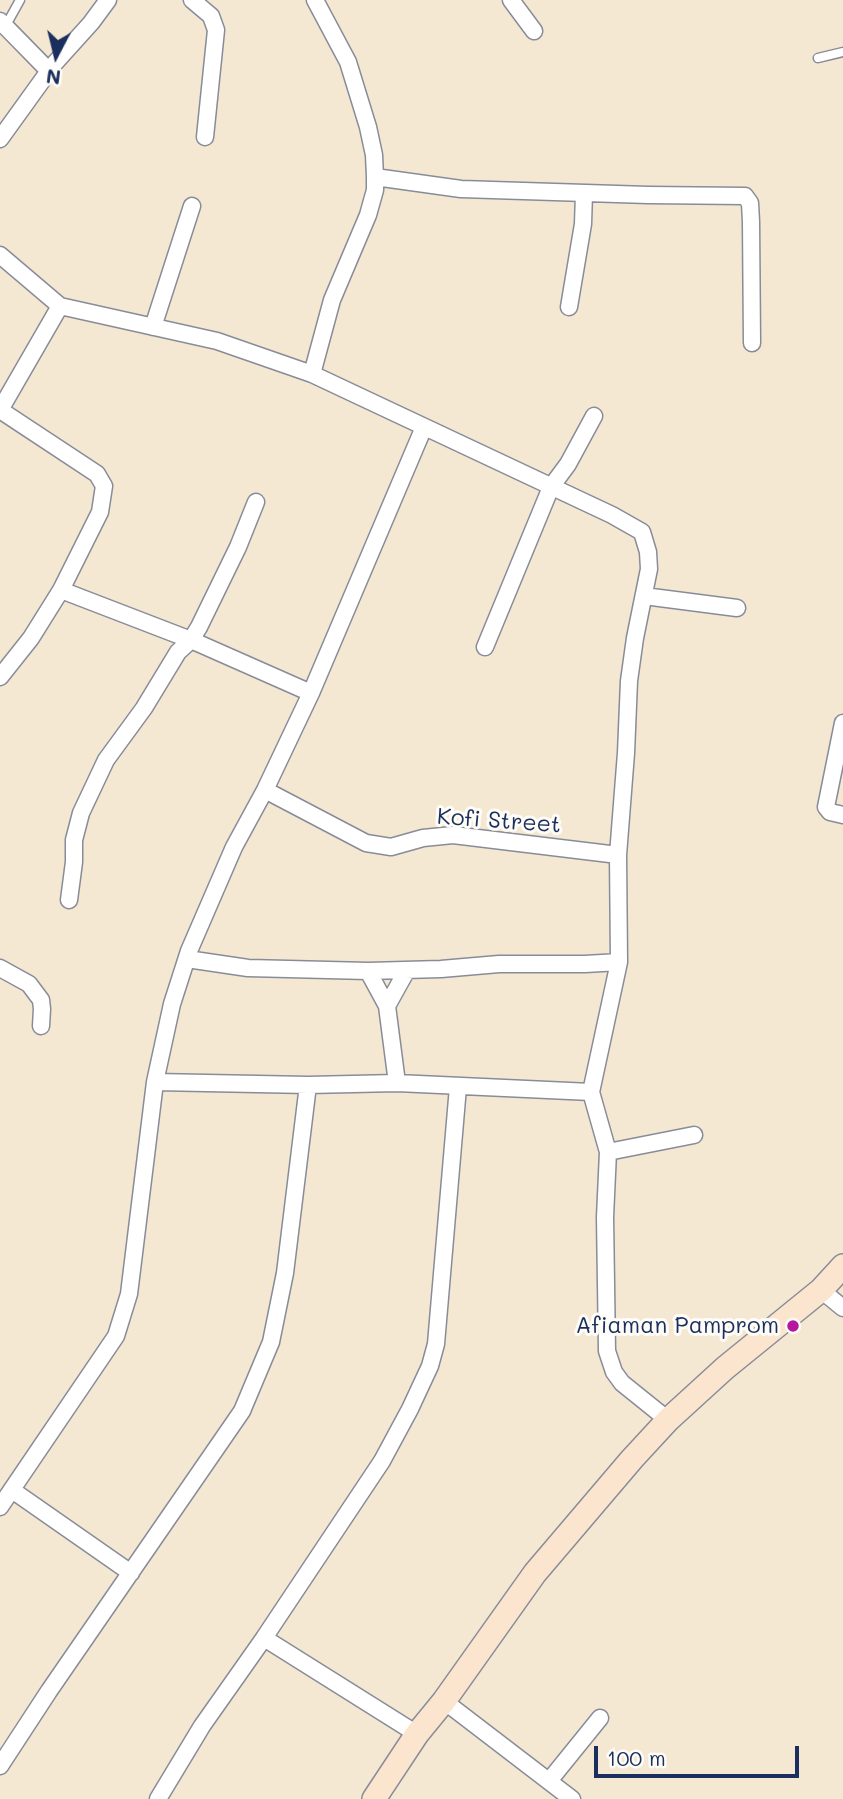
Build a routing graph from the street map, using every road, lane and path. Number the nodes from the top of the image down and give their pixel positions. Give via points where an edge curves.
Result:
1 (20, 0) edge
2 (108, 0) edge
3 (192, 0) edge
4 (315, 0) edge
5 (511, 0) edge
6 (3, 24) edge
7 (534, 31) dead end
8 (843, 52) edge
9 (818, 58) dead end
10 (49, 71) junction
11 (205, 137) dead end
12 (0, 139) edge
13 (375, 177) junction
14 (584, 193) junction
15 (192, 206) dead end
16 (0, 255) edge
17 (60, 306) junction
18 (569, 307) dead end
19 (153, 327) junction
20 (752, 343) dead end
21 (312, 374) junction
22 (0, 410) edge
23 (594, 416) dead end
24 (424, 427) junction
25 (551, 487) junction
26 (257, 502) dead end
27 (61, 590) junction
28 (644, 596) junction
29 (737, 608) dead end
30 (191, 640) junction
31 (485, 647) dead end
32 (0, 677) edge
33 (311, 693) junction
34 (843, 723) edge
35 (265, 790) junction
36 (843, 815) edge
37 (618, 855) junction
38 (69, 900) dead end
39 (187, 960) junction
40 (619, 962) junction
41 (0, 968) edge
42 (407, 970) junction
43 (368, 971) junction
44 (387, 1006) junction
45 (41, 1026) dead end
46 (155, 1082) junction
47 (397, 1083) junction
48 (308, 1085) junction
49 (458, 1087) junction
50 (591, 1092) junction
51 (694, 1135) dead end
52 (608, 1152) junction
53 (843, 1266) edge
54 (821, 1290) junction
55 (843, 1308) edge
56 (668, 1420) junction
57 (12, 1490) junction
58 (0, 1507) edge
59 (131, 1573) junction
60 (264, 1638) junction
61 (444, 1700) junction
62 (600, 1718) dead end
63 (417, 1734) junction
64 (0, 1766) edge
65 (549, 1781) junction
66 (158, 1799) edge
67 (374, 1799) edge
68 (572, 1799) edge

1 - 6 lane
2 - 10 street
3 - 11 street via 211,16 216,30
4 - 13 street via 348,62 368,127
5 - 7 street
6 - 10 street
8 - 9 lane
10 - 12 street
13 - 14 street via 461,189
13 - 21 street via 368,215 332,300
14 - 18 street
14 - 20 street via 745,196 750,202 751,222
15 - 19 street
16 - 17 street
17 - 19 street
17 - 22 street
19 - 21 street via 217,341
21 - 24 street
22 - 27 street via 96,474 104,486 100,512
23 - 25 street
24 - 25 street
24 - 33 street
25 - 28 street via 642,532 649,552
25 - 31 street
26 - 30 street
27 - 30 street
27 - 32 street
28 - 29 street
28 - 37 street via 629,681
30 - 33 street
30 - 38 street via 178,652 106,760 81,813
33 - 35 street
34 - 36 street via 826,807
35 - 37 street, Kofi Street via 366,843 391,847 453,835
35 - 39 street via 234,847
37 - 40 street
39 - 43 street via 248,968
39 - 46 street
40 - 42 street
40 - 50 street
41 - 45 street via 29,984 41,1000
42 - 43 street
42 - 44 street
43 - 44 street
44 - 47 street
46 - 48 street
46 - 57 street via 129,1294 116,1336
47 - 48 street
47 - 49 street
48 - 59 street via 285,1273 271,1342 242,1411
49 - 50 street
49 - 60 street via 436,1344 430,1366 382,1461
50 - 52 street
51 - 52 street
52 - 56 street via 607,1351 622,1383
53 - 54 street
54 - 55 street
54 - 56 street
56 - 61 street via 535,1573
57 - 58 street
57 - 59 street
59 - 64 street
60 - 63 street
60 - 66 street
61 - 63 street
61 - 65 street
62 - 65 street
63 - 67 street
65 - 68 street

